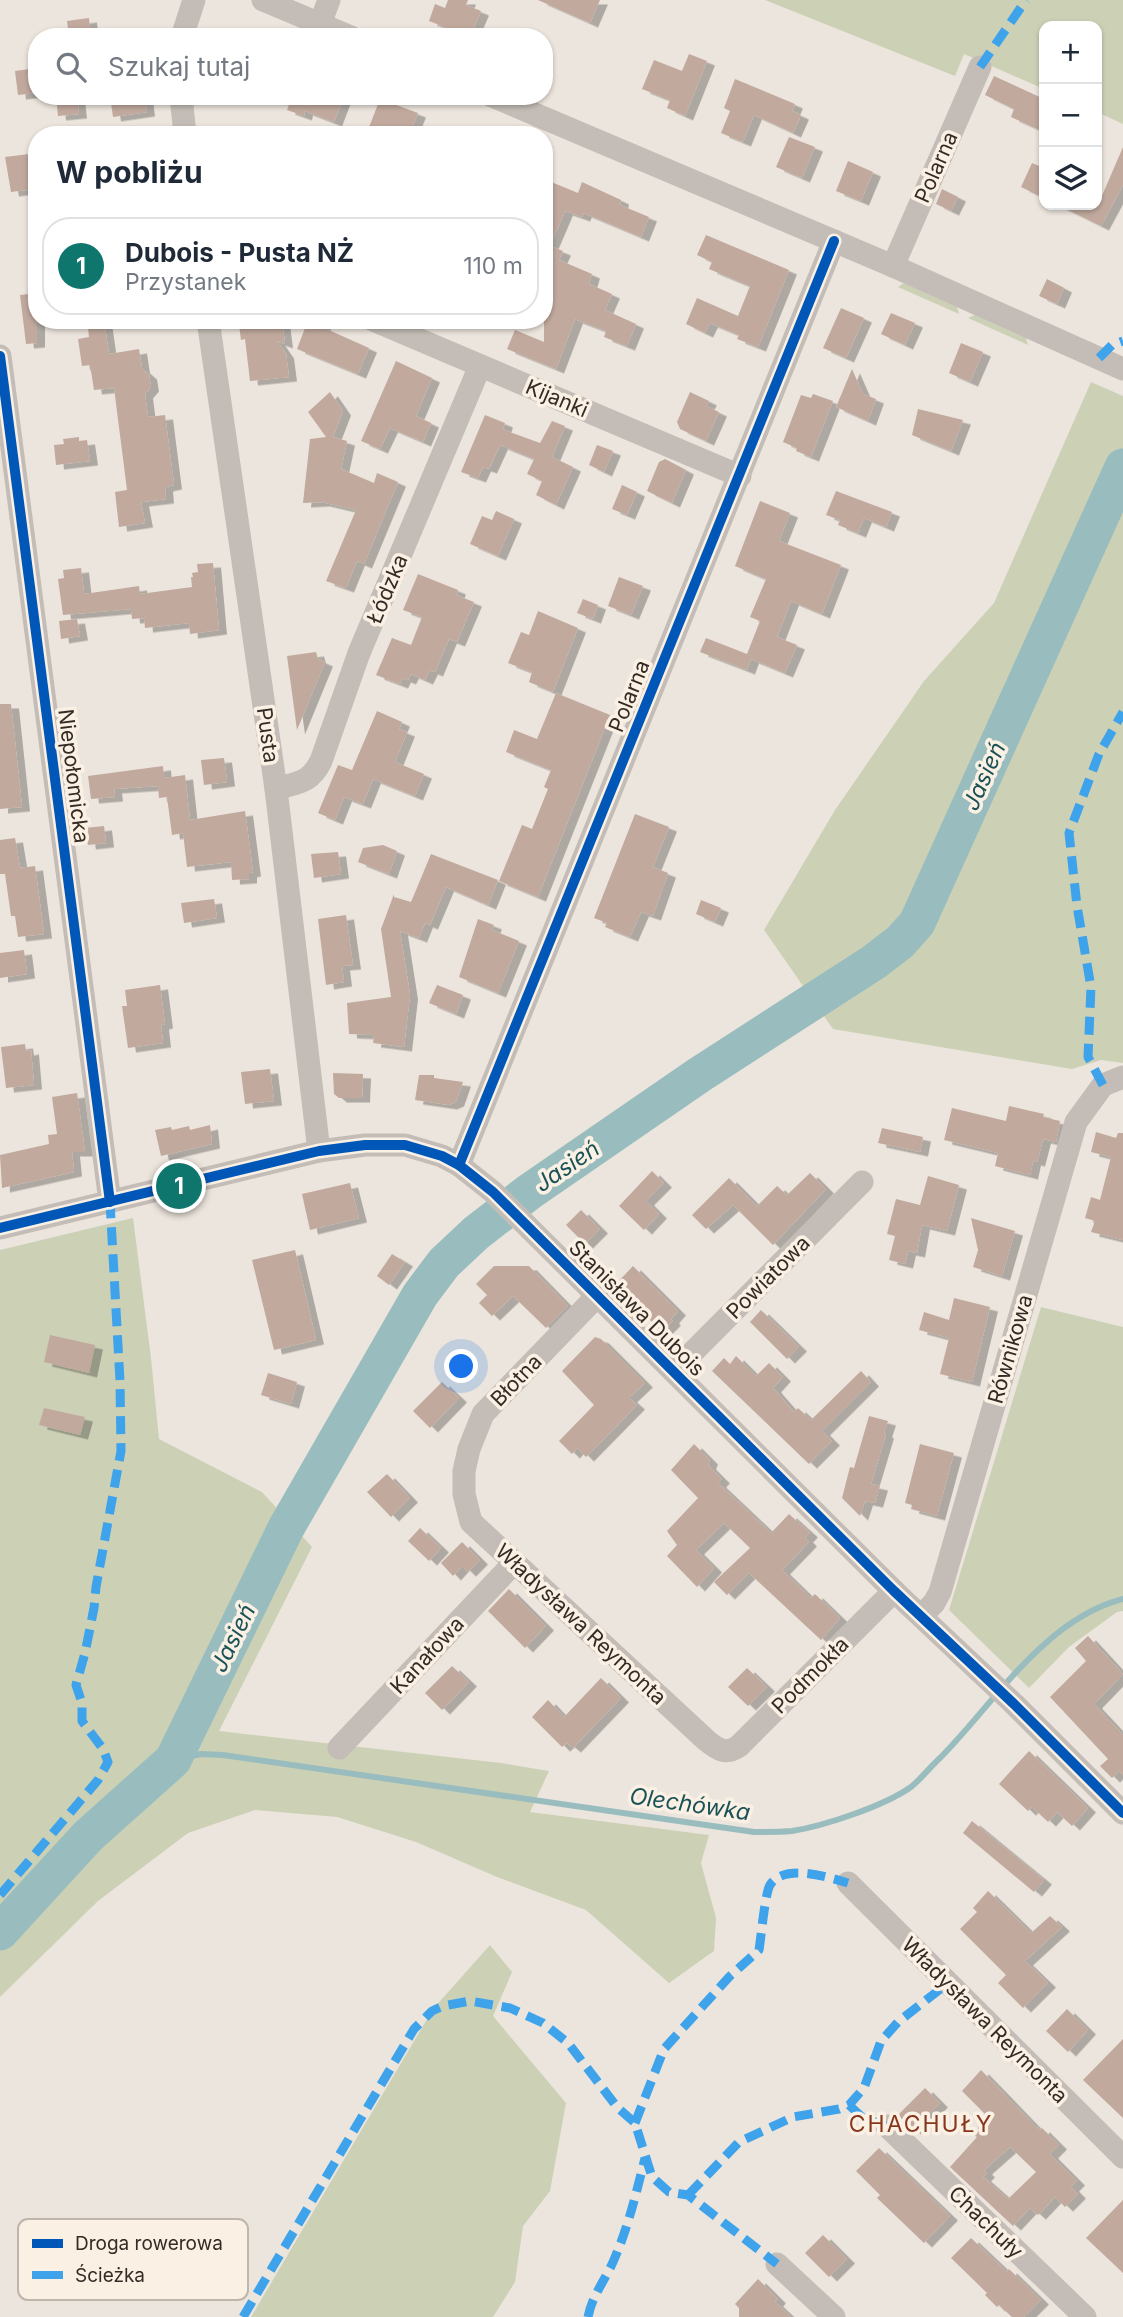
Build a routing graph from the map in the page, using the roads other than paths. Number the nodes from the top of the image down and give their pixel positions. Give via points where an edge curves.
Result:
1 (194, 0) edge
2 (263, 0) edge
3 (328, 0) edge
4 (320, 24) junction
5 (185, 28) edge
6 (330, 28) edge
7 (979, 67) dead end
8 (182, 105) edge
9 (513, 105) edge
10 (184, 126) edge
11 (834, 241) junction
12 (893, 266) junction
13 (209, 329) edge
14 (394, 329) edge
15 (0, 356) edge
16 (480, 366) junction
17 (1121, 368) edge
18 (740, 475) junction
19 (276, 789) junction
20 (1113, 1081) edge
21 (319, 1151) junction
22 (459, 1165) junction
23 (862, 1182) dead end
24 (110, 1202) junction
25 (0, 1228) edge
26 (598, 1295) junction
27 (674, 1371) junction
28 (471, 1522) joint
29 (514, 1563) junction
30 (894, 1591) junction
31 (922, 1615) junction
32 (339, 1748) dead end
33 (723, 1751) joint
34 (1123, 1813) edge
35 (848, 1883) dead end
36 (887, 2126) dead end
37 (1123, 2157) edge
38 (777, 2264) dead end
39 (834, 2317) edge
40 (1085, 2317) edge

1 - 5 street
2 - 4 street
3 - 4 street
4 - 6 street
7 - 12 street, Polarna
8 - 10 street
9 - 11 street
11 - 12 street
11 - 18 street, Polarna
12 - 17 street
13 - 19 street, Pusta
14 - 16 street, Kijanki
15 - 24 street, Niepołomicka
16 - 18 street, Kijanki
16 - 19 street, Łódzka via 359,653 321,761 309,779
18 - 22 street, Polarna
19 - 21 street, Pusta
20 - 31 street, Równikowa via 1082,1113 1070,1140 940,1592
21 - 22 street, Stanisława Dubois via 405,1145
21 - 24 street, Stanisława Dubois
22 - 26 street, Stanisława Dubois via 493,1192
23 - 27 street, Powiatowa
24 - 25 street, Stanisława Dubois
26 - 27 street, Stanisława Dubois
26 - 28 street, Błotna via 483,1414 464,1471
27 - 30 street, Stanisława Dubois
28 - 29 street, Władysława Reymonta
29 - 32 street, Kanałowa
29 - 33 street, Władysława Reymonta
30 - 31 street, Stanisława Dubois
30 - 33 street, Podmokła via 739,1746
31 - 34 street, Stanisława Dubois
35 - 37 street, Władysława Reymonta
36 - 40 street, Chachuły
38 - 39 street

